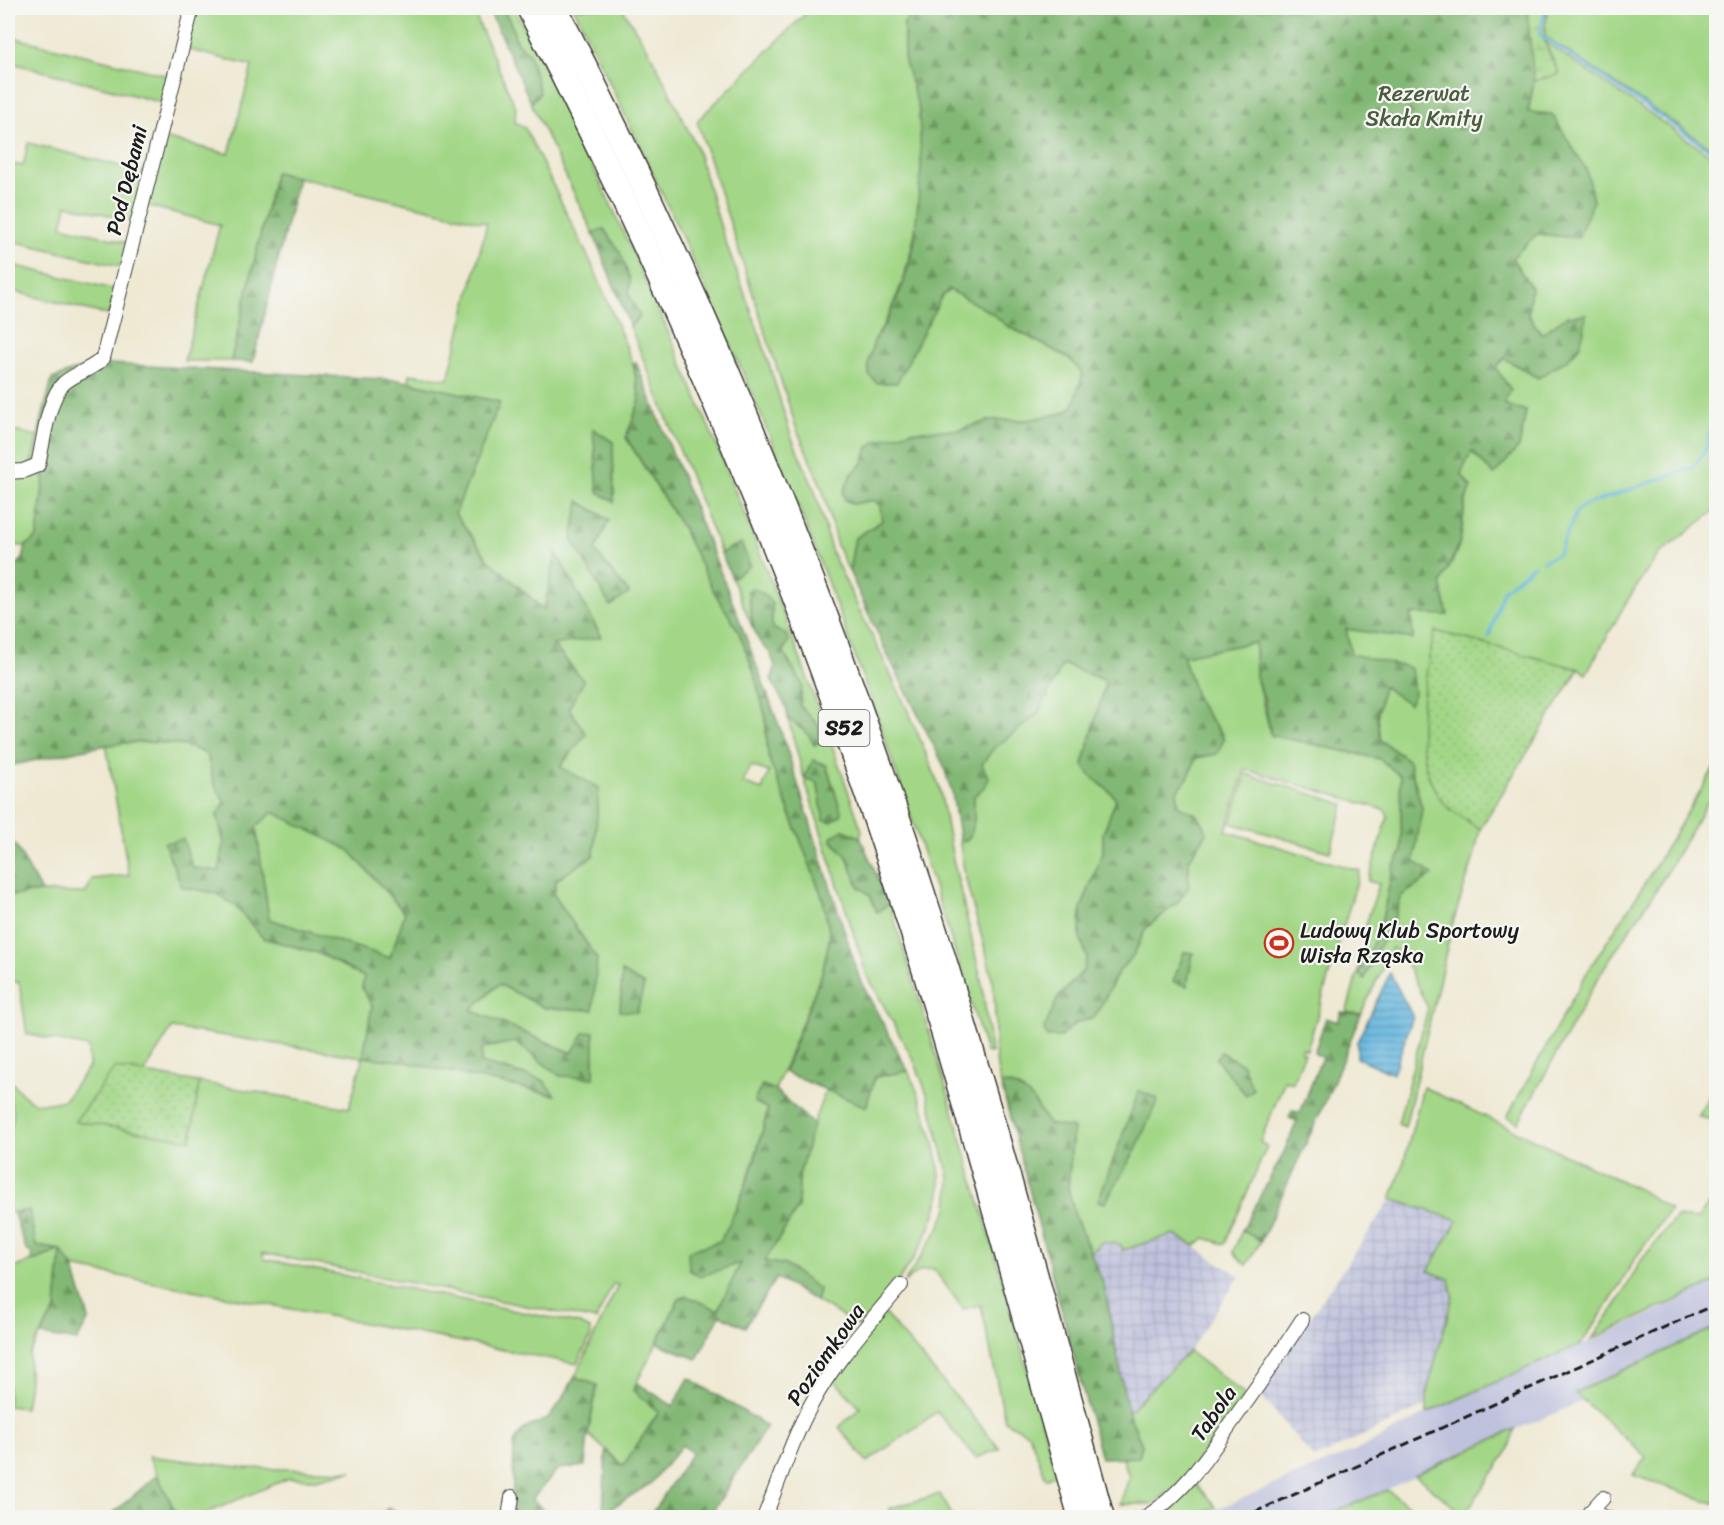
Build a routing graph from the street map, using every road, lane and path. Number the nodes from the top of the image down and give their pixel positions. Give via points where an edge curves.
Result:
1 (192, 8) edge
2 (529, 8) edge
3 (555, 8) edge
4 (8, 472) edge
5 (901, 1285) dead end
6 (1302, 1320) dead end
7 (1080, 1477) junction
8 (512, 1497) dead end
9 (1603, 1498) dead end
10 (1588, 1515) edge
11 (509, 1518) edge
12 (764, 1518) edge
13 (1081, 1518) edge
14 (1102, 1518) edge
15 (1145, 1518) edge
16 (1607, 1518) edge

1 - 4 street, Pod Dębami via 104,358 61,385 54,397 39,465
2 - 7 highway, S52 via 594,134 694,350 819,658 912,930
3 - 7 highway, S52 via 647,195 711,338 834,640 931,920 986,1101
5 - 12 street, Poziomkowa via 813,1401
6 - 15 street, Tabola via 1183,1488
7 - 13 highway, S52
7 - 14 highway, S52
8 - 11 street
9 - 10 street
10 - 16 street

